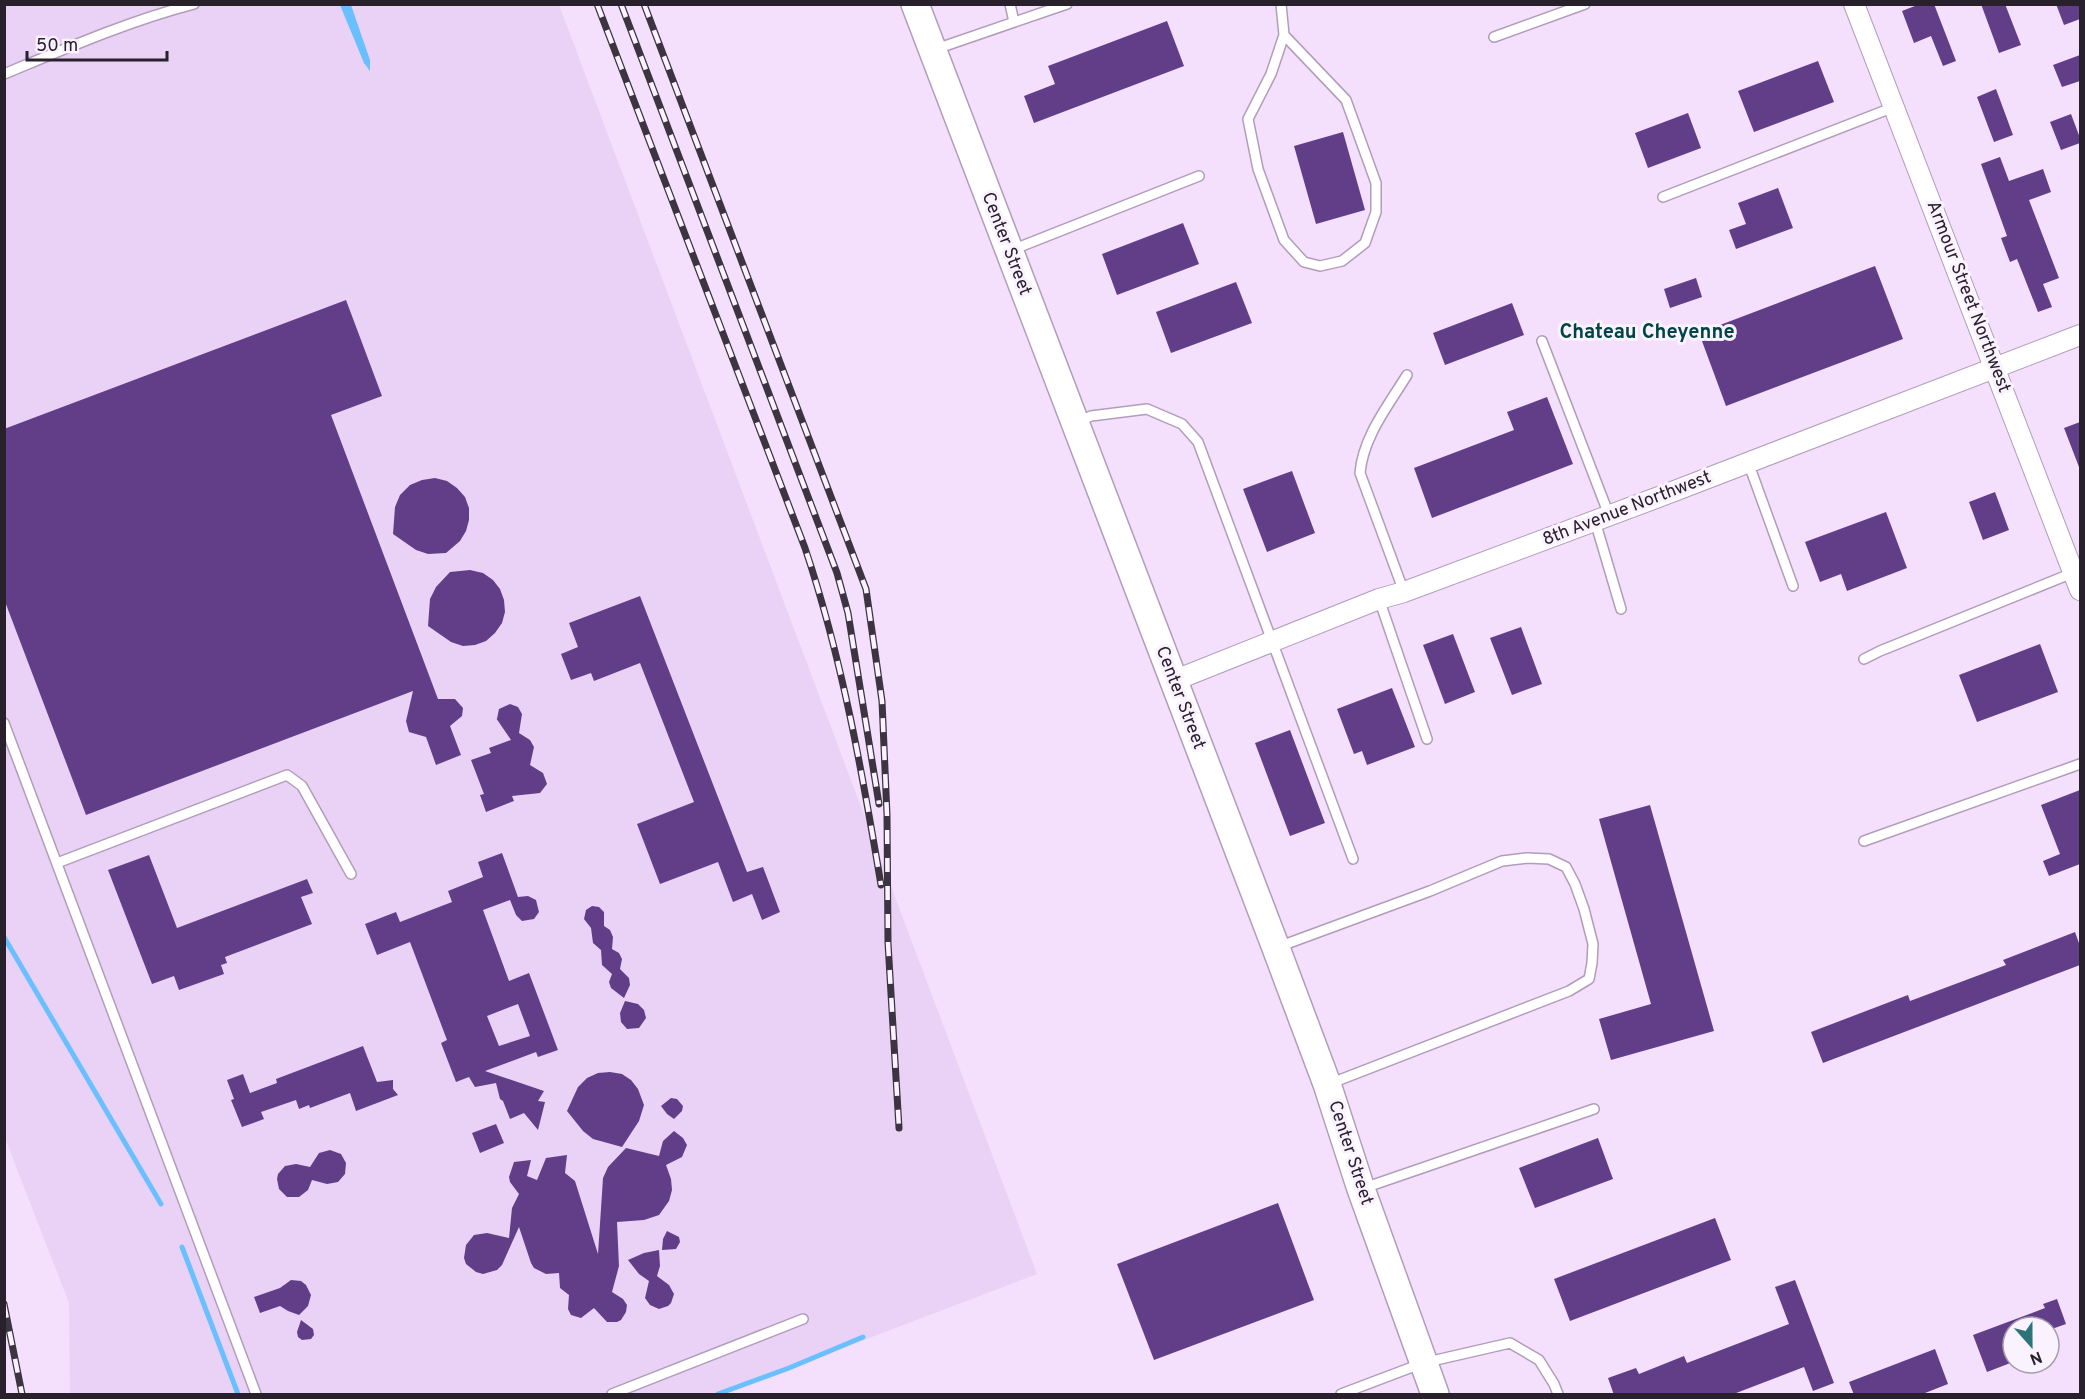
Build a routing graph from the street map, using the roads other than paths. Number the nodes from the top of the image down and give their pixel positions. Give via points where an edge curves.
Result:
1 (194, 4) edge
2 (915, 4) edge
3 (1010, 4) edge
4 (1067, 4) edge
5 (1281, 4) edge
6 (1585, 4) edge
7 (1854, 4) edge
8 (1014, 22) junction
9 (1284, 35) junction
10 (1494, 37) dead end
11 (932, 50) junction
12 (4, 74) edge
13 (1894, 107) junction
14 (1199, 176) dead end
15 (1664, 197) dead end
16 (1009, 251) junction
17 (2080, 335) edge
18 (1542, 341) dead end
19 (1995, 368) junction
20 (1407, 375) dead end
21 (1074, 423) junction
22 (1748, 462) junction
23 (1602, 518) junction
24 (2078, 581) edge
25 (1792, 586) dead end
26 (1404, 592) junction
27 (1379, 599) junction
28 (1622, 609) dead end
29 (1272, 641) junction
30 (1864, 659) dead end
31 (1173, 681) junction
32 (4, 723) edge
33 (1427, 739) dead end
34 (2080, 764) edge
35 (1864, 841) dead end
36 (1353, 859) dead end
37 (57, 863) junction
38 (351, 874) dead end
39 (1276, 948) junction
40 (1327, 1084) junction
41 (1594, 1109) dead end
42 (1361, 1189) junction
43 (803, 1319) dead end
44 (1423, 1363) junction
45 (256, 1395) edge
46 (612, 1395) edge
47 (1341, 1395) edge
48 (1435, 1395) edge
49 (1558, 1395) edge

1 - 12 lane via 109,31
2 - 11 main road, Center Street
3 - 8 lane
4 - 8 lane
5 - 9 lane
6 - 10 lane
7 - 13 street, Armour Street Northwest
8 - 11 lane
9 - 9 lane via 1346,100 1376,183 1376,212 1365,243 1342,261 1320,267 1304,262 1284,240 1258,169 1248,119 1271,74
11 - 16 main road, Center Street
13 - 15 lane
13 - 19 street, Armour Street Northwest
14 - 16 lane
16 - 21 main road, Center Street
17 - 19 street, 8th Avenue Northwest
18 - 23 lane
19 - 22 street, 8th Avenue Northwest
19 - 24 street, Armour Street Northwest
20 - 26 lane via 1370,437 1360,473
21 - 29 lane via 1091,416 1147,409 1182,424 1198,442
21 - 31 main road, Center Street
22 - 23 street, 8th Avenue Northwest
22 - 25 lane
23 - 26 street, 8th Avenue Northwest
23 - 28 lane
24 - 30 lane
26 - 27 street, 8th Avenue Northwest
27 - 29 street, 8th Avenue Northwest
27 - 33 lane
29 - 31 street, 8th Avenue Northwest
29 - 36 lane
31 - 39 main road, Center Street
32 - 37 lane
34 - 35 lane
37 - 38 lane via 287,775 302,786
37 - 45 lane
39 - 40 main road, Center Street
39 - 40 lane via 1502,861 1549,859 1566,867 1575,884 1593,944 1589,979 1569,991
40 - 42 main road, Center Street
41 - 42 lane
42 - 44 main road, Center Street
43 - 46 lane
44 - 47 lane
44 - 48 main road, Center Street
44 - 49 lane via 1510,1343 1539,1360

